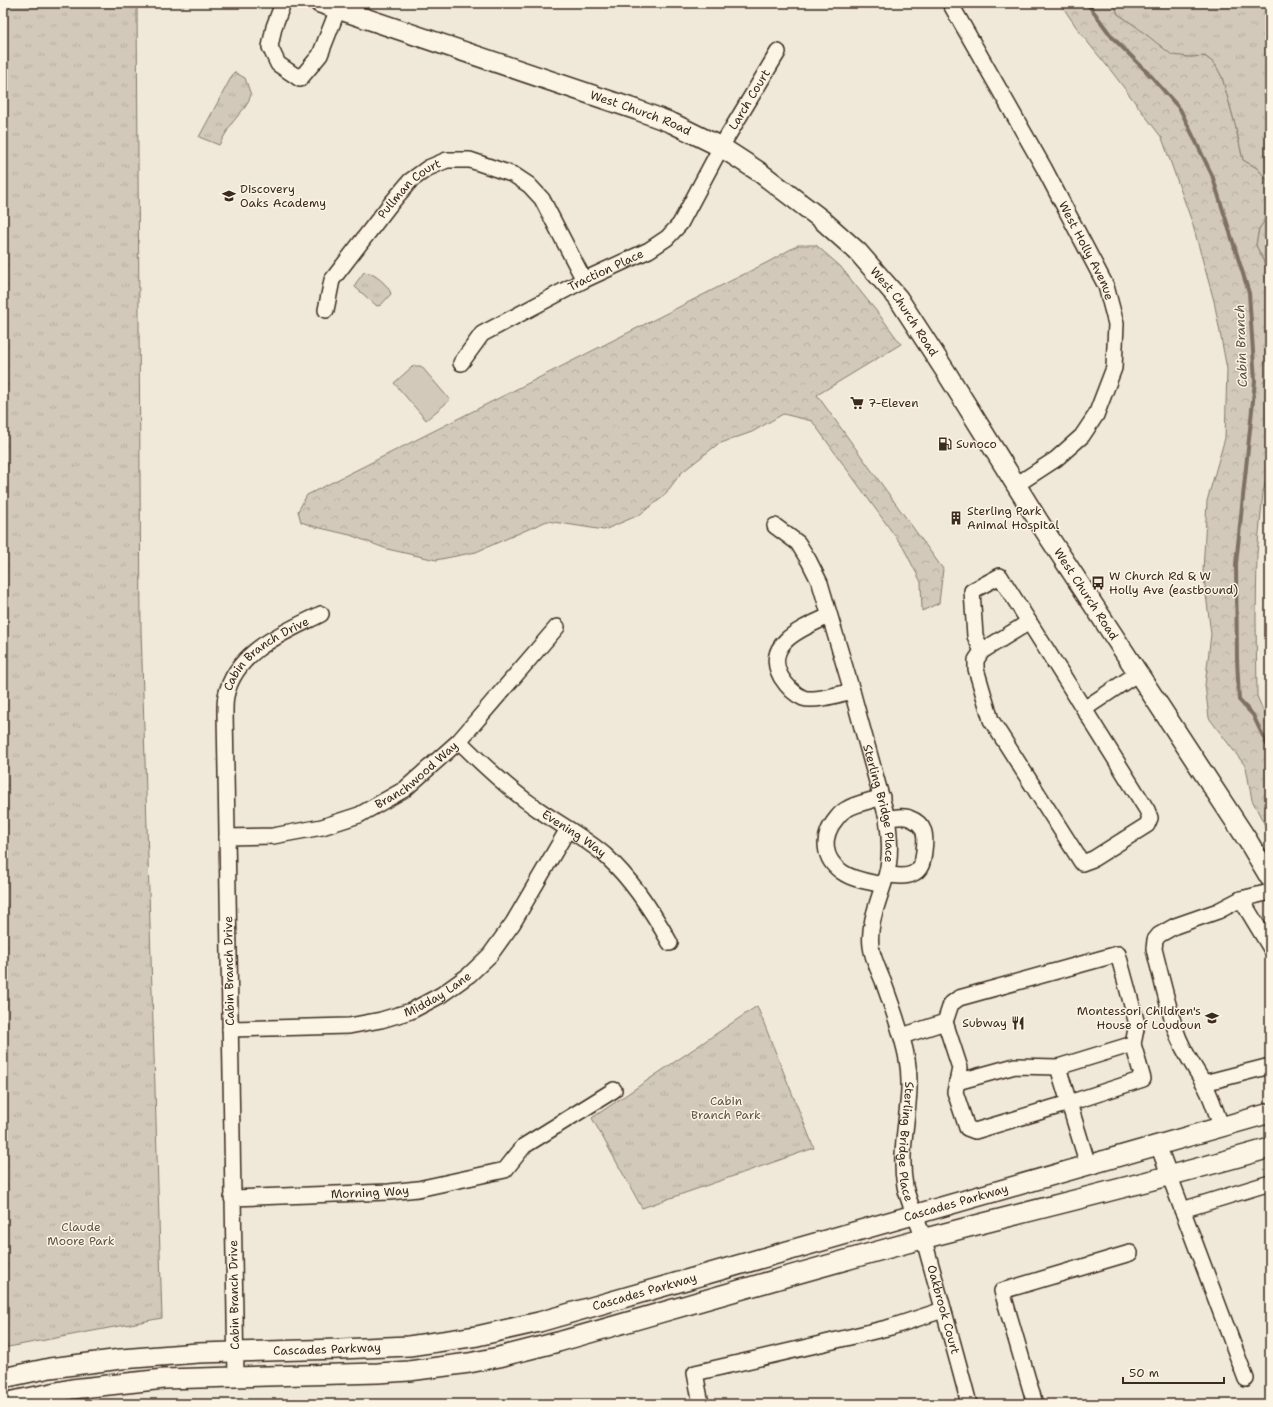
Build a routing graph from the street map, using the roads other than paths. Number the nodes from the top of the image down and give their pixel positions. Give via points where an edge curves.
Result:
1 (283, 3) edge
2 (320, 3) edge
3 (950, 3) edge
4 (338, 9) junction
5 (778, 52) dead end
6 (721, 147) junction
7 (584, 280) junction
8 (326, 310) dead end
9 (461, 363) dead end
10 (1016, 485) junction
11 (775, 526) dead end
12 (321, 614) dead end
13 (829, 616) junction
14 (1029, 622) junction
15 (557, 627) dead end
16 (982, 651) junction
17 (1138, 673) junction
18 (852, 691) junction
19 (1084, 709) junction
20 (459, 741) junction
21 (882, 798) junction
22 (887, 818) junction
23 (568, 829) junction
24 (227, 837) junction
25 (1270, 878) edge
26 (885, 880) junction
27 (1270, 892) edge
28 (1241, 899) junction
29 (670, 943) dead end
30 (1270, 947) edge
31 (946, 1022) junction
32 (230, 1029) junction
33 (902, 1036) junction
34 (1133, 1044) junction
35 (1270, 1066) edge
36 (1058, 1068) junction
37 (957, 1082) junction
38 (1204, 1082) junction
39 (614, 1090) dead end
40 (1069, 1102) junction
41 (1270, 1114) edge
42 (1222, 1127) junction
43 (1158, 1145) junction
44 (1270, 1148) edge
45 (1088, 1165) junction
46 (1170, 1176) junction
47 (1270, 1183) edge
48 (232, 1198) junction
49 (1182, 1210) junction
50 (915, 1215) junction
51 (923, 1239) junction
52 (1130, 1253) dead end
53 (943, 1310) junction
54 (235, 1351) junction
55 (236, 1377) junction
56 (3, 1378) edge
57 (1246, 1379) dead end
58 (3, 1403) edge
59 (701, 1404) edge
60 (969, 1404) edge
61 (1036, 1404) edge

1 - 4 street via 270,47 278,64 300,78 320,55
2 - 4 main road, West Church Road
3 - 10 street, West Holly Avenue via 1044,168 1106,286 1116,324 1114,368 1096,415 1082,436 1056,459
4 - 6 main road, West Church Road via 637,110
5 - 6 street, Larch Court
6 - 7 street, Traction Place via 680,224 668,238 649,250
6 - 10 main road, West Church Road via 758,171 821,219 858,252 898,298
7 - 8 street, Pullman Court via 542,199 529,185 514,175 470,160 447,160 410,180 388,207 332,280
7 - 9 street, Traction Place via 482,334
10 - 17 main road, West Church Road
11 - 13 street, Sterling Bridge Place via 798,542 809,560 820,583
12 - 24 street, Cabin Branch Drive via 268,641 250,655 236,673 226,696
13 - 18 street, Sterling Bridge Place
13 - 18 street via 800,629 784,643 778,651 779,672 788,687 803,698 813,699
14 - 16 street
14 - 16 street via 1000,576 972,591 975,636
14 - 19 street
15 - 20 street, Branchwood Way
16 - 19 street via 976,660 976,669 991,720 1082,863 1093,859 1147,825 1150,818
17 - 19 street
17 - 25 main road, West Church Road
18 - 21 street, Sterling Bridge Place
20 - 23 street, Evening Way via 507,787
20 - 24 street, Branchwood Way via 405,789 359,815 322,827 273,836
21 - 22 street, Sterling Bridge Place
21 - 26 street via 846,809 830,825 825,844 833,865 843,874 854,878
22 - 26 street, Sterling Bridge Place via 889,856
22 - 26 street via 913,819 923,828 926,837 923,864 918,870 912,875
23 - 29 street, Evening Way via 607,857 625,876 656,918
23 - 32 street, Midday Lane via 513,923 490,955 469,975 441,995 411,1010 381,1020 349,1026
24 - 32 street, Cabin Branch Drive
26 - 33 street, Sterling Bridge Place via 871,929 871,947
27 - 28 street
28 - 30 street
28 - 38 street via 1218,911 1158,934 1155,940 1154,949 1177,1033
31 - 33 street
31 - 34 street via 951,1004 959,998 1118,954 1137,1024
31 - 37 street via 960,1068
32 - 48 street, Cabin Branch Drive
33 - 50 street, Sterling Bridge Place via 908,1061 909,1085 902,1165 905,1187
34 - 36 street
34 - 40 street via 1143,1079
35 - 38 street
36 - 37 street via 1015,1066
36 - 40 street
37 - 40 street via 955,1092 967,1128 975,1131
38 - 42 street
39 - 48 street, Morning Way via 524,1146 505,1170 418,1189 389,1192
40 - 45 street
41 - 42 main road, Cascades Parkway
42 - 43 main road, Cascades Parkway
43 - 45 main road, Cascades Parkway
43 - 46 street
44 - 46 main road
45 - 50 main road, Cascades Parkway
46 - 49 street
46 - 51 main road
47 - 49 street
48 - 54 street, Cabin Branch Drive
49 - 57 street
50 - 51 street, Oakbrook Court
50 - 54 main road, Cascades Parkway via 539,1322 477,1336 410,1346
51 - 53 street, Oakbrook Court
51 - 55 main road via 499,1357 409,1371
52 - 61 street via 1002,1291
53 - 59 street via 891,1327 695,1373
53 - 60 street, Oakbrook Court
54 - 55 street, Cabin Branch Drive
54 - 56 main road, Cascades Parkway via 50,1368
55 - 58 main road via 164,1379 72,1389

